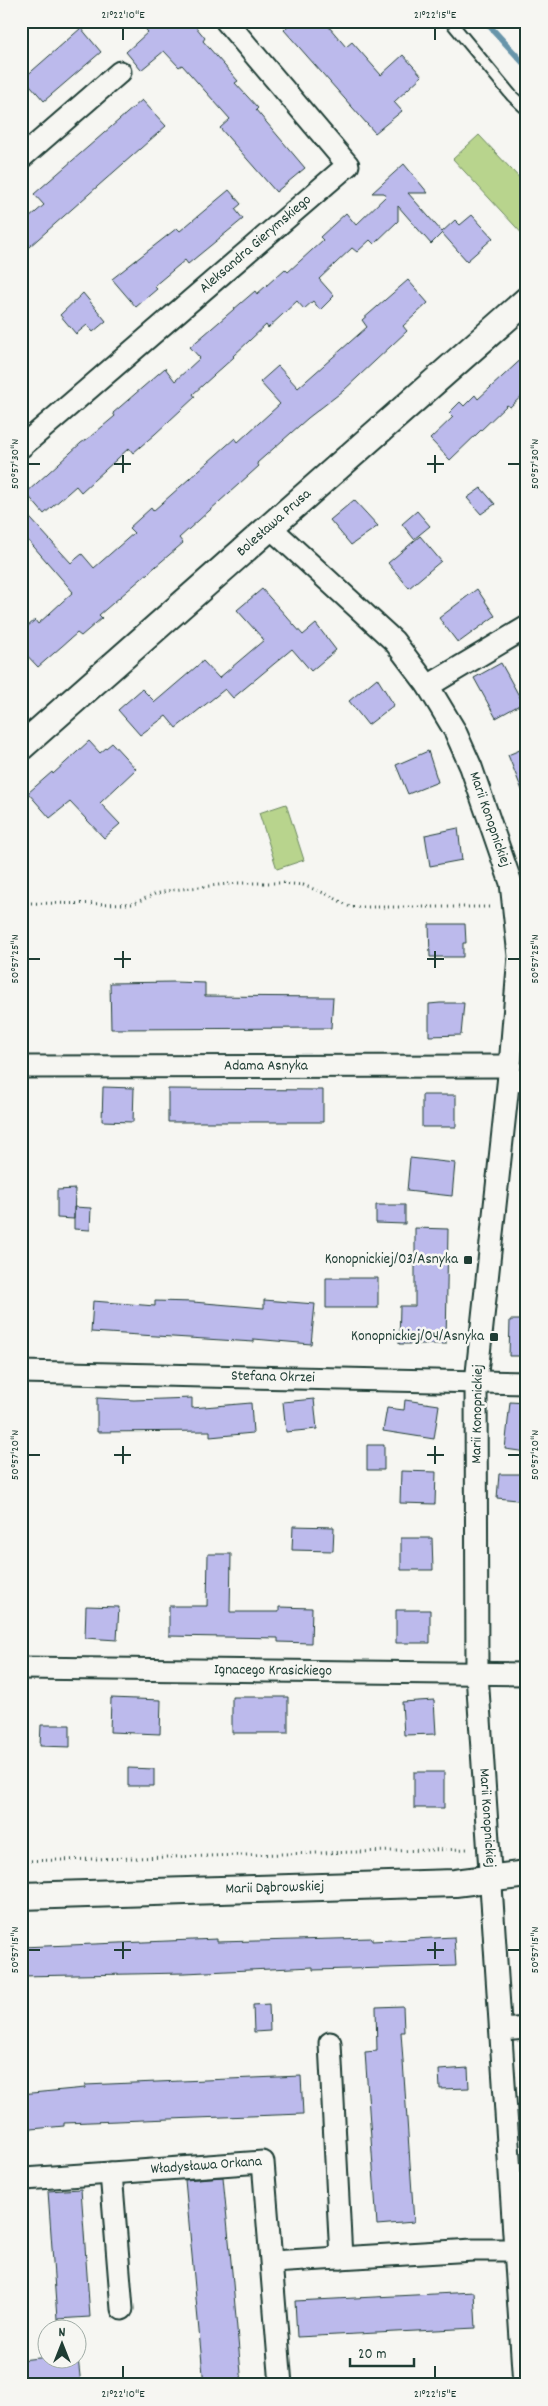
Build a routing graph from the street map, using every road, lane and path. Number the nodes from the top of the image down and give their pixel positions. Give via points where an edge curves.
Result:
1 (226, 21) edge
2 (450, 21) edge
3 (120, 72) dead end
4 (527, 110) edge
5 (21, 158) edge
6 (527, 300) edge
7 (21, 447) edge
8 (271, 528) junction
9 (527, 626) edge
10 (428, 686) junction
11 (21, 747) edge
12 (519, 883) edge
13 (21, 903) edge
14 (499, 908) dead end
15 (21, 1067) edge
16 (515, 1076) edge
17 (21, 1372) edge
18 (476, 1382) junction
19 (527, 1383) edge
20 (21, 1668) edge
21 (477, 1674) junction
22 (527, 1674) edge
23 (469, 1849) dead end
24 (21, 1861) edge
25 (527, 1874) edge
26 (492, 1878) junction
27 (21, 1896) edge
28 (527, 2028) edge
29 (501, 2030) junction
30 (330, 2043) dead end
31 (111, 2173) junction
32 (24, 2179) dead end
33 (515, 2250) junction
34 (342, 2258) junction
35 (272, 2262) junction
36 (122, 2309) dead end
37 (281, 2385) edge
38 (524, 2385) edge

1 - 7 street, Aleksandra Gierymskiego via 348,165
2 - 4 lane
3 - 5 street
6 - 8 street, Bolesława Prusa
8 - 10 street, Marii Konopnickiej via 394,641
8 - 11 street, Bolesława Prusa
9 - 10 street
10 - 12 street, Marii Konopnickiej via 455,731
12 - 16 street, Marii Konopnickiej
13 - 14 path via 132,904 172,890 238,883 282,883 303,885 350,907
15 - 16 street, Adama Asnyka
16 - 18 street, Marii Konopnickiej
17 - 18 street, Stefana Okrzei
18 - 19 street, Stefana Okrzei
18 - 21 street, Marii Konopnickiej
20 - 21 street, Ignacego Krasickiego
21 - 22 street, Ignacego Krasickiego
21 - 26 street, Marii Konopnickiej
23 - 24 path
25 - 26 street, Marii Dąbrowskiej
26 - 27 street, Marii Dąbrowskiej via 455,1883
26 - 29 street, Marii Konopnickiej
28 - 29 street
29 - 33 street, Marii Konopnickiej
30 - 34 street
31 - 32 street, Władysława Orkana
31 - 35 street, Władysława Orkana via 263,2162
31 - 36 street
33 - 34 street
33 - 38 street, Marii Konopnickiej
34 - 35 street
35 - 37 street, Władysława Orkana

